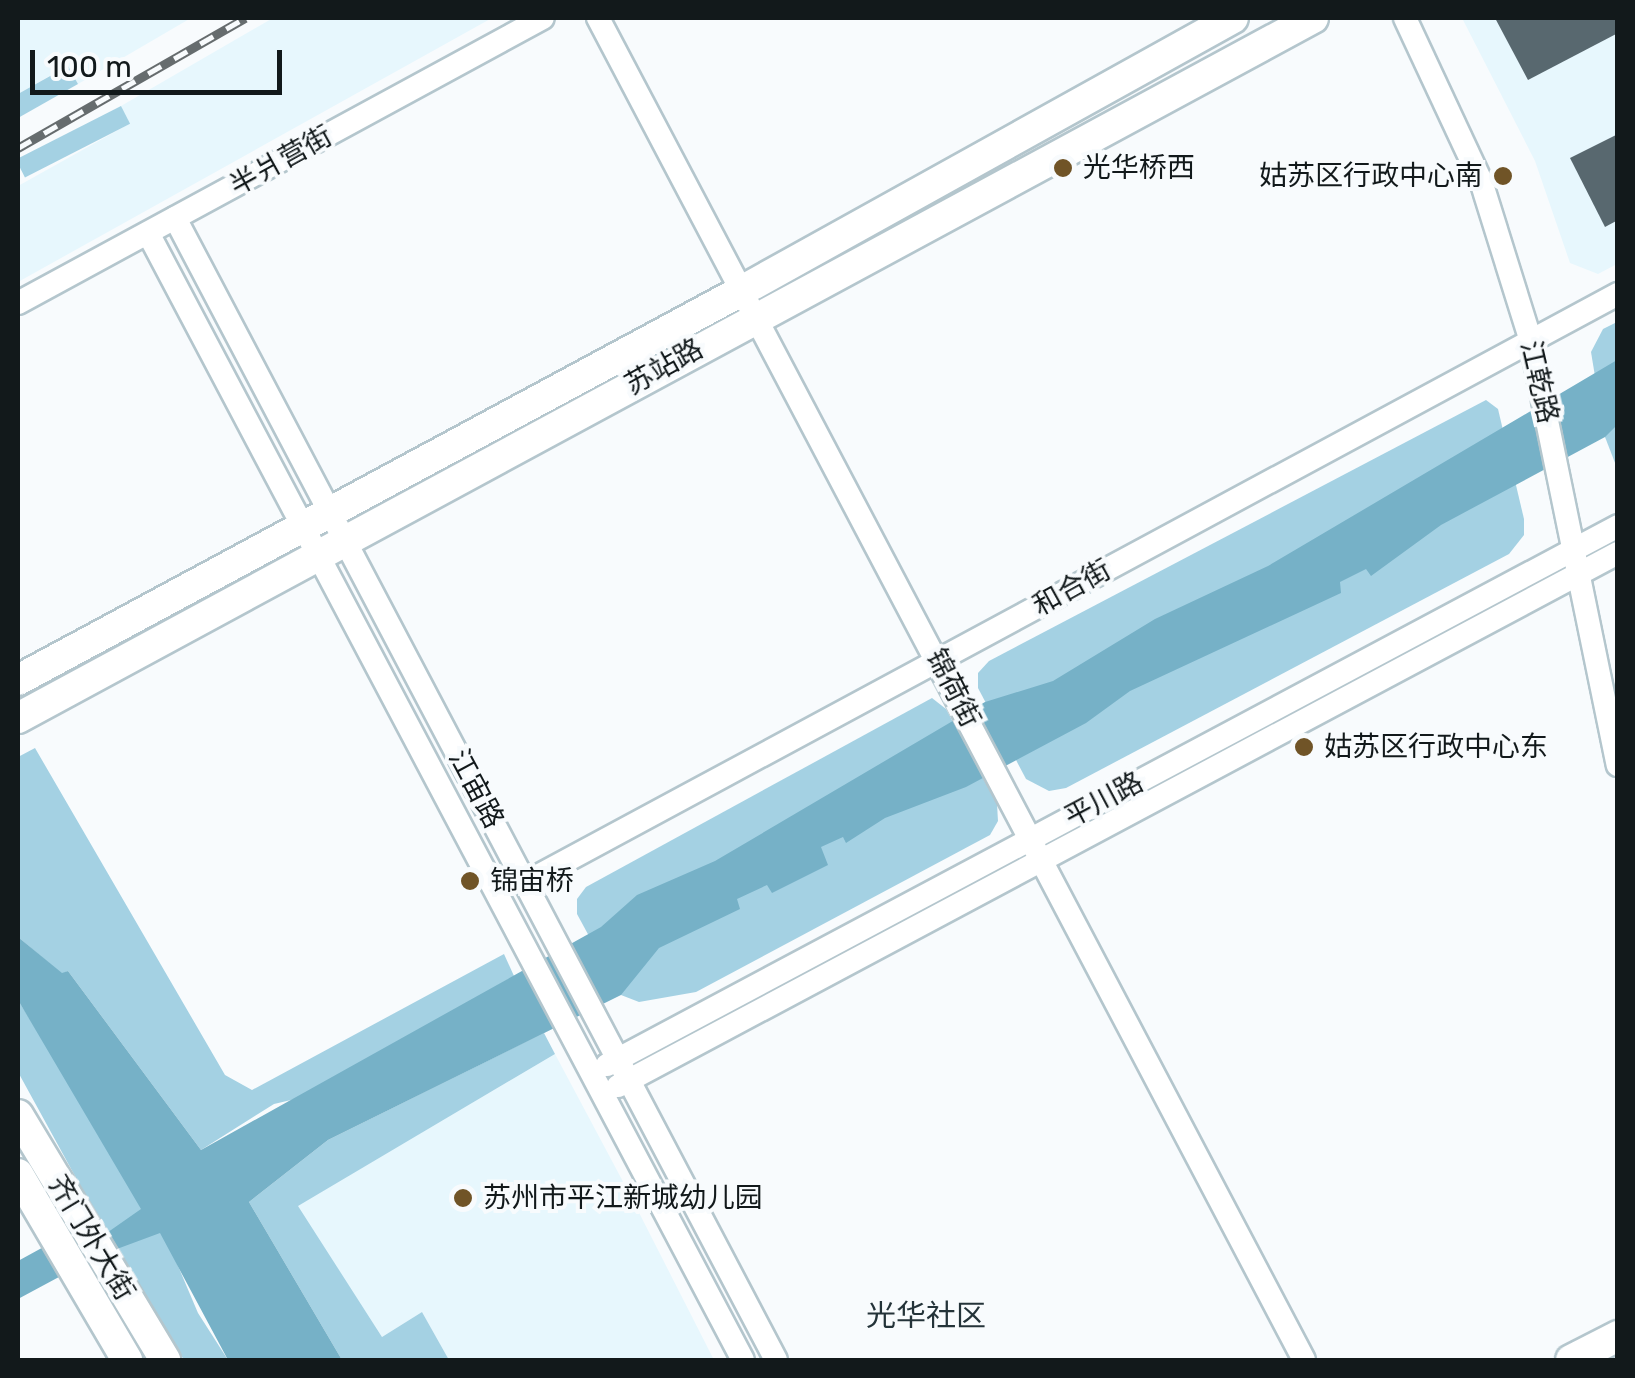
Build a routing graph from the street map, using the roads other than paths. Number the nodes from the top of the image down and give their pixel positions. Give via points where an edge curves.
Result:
1 (543, 18) edge
2 (598, 18) edge
3 (1232, 18) edge
4 (1312, 18) edge
5 (1405, 18) edge
6 (175, 218) junction
7 (148, 233) junction
8 (1618, 294) edge
9 (752, 302) junction
10 (18, 303) edge
11 (1530, 338) junction
12 (319, 519) junction
13 (1618, 526) edge
14 (333, 547) junction
15 (1575, 548) junction
16 (1618, 553) edge
17 (1577, 574) junction
18 (939, 661) junction
19 (18, 680) edge
20 (18, 718) edge
21 (1618, 765) edge
22 (1032, 839) junction
23 (1043, 861) junction
24 (526, 883) junction
25 (616, 1060) junction
26 (628, 1081) junction
27 (596, 1084) junction
28 (18, 1115) edge
29 (18, 1174) edge
30 (56, 1208) junction
31 (1618, 1336) edge
32 (127, 1360) edge
33 (166, 1360) edge
34 (744, 1360) edge
35 (776, 1360) edge
36 (1304, 1360) edge
37 (1571, 1360) edge

1 - 6 street, 半爿营街
2 - 9 street, 锦荷街
3 - 9 main road, 苏站路
4 - 9 main road, 苏站路
5 - 11 street, 江乾路 via 1482,181
6 - 7 street, 半爿营街
6 - 12 street, 江宙路
7 - 10 street, 半爿营街
7 - 12 street, 江宙路
8 - 11 street, 和合街
9 - 12 main road, 苏站路
9 - 14 main road, 苏站路
9 - 18 street, 锦荷街
11 - 15 street, 江乾路
11 - 18 street, 和合街
12 - 14 street, 江宙路
12 - 19 main road, 苏站路
13 - 15 street, 平川路
14 - 20 main road, 苏站路
14 - 24 street, 江宙路
14 - 27 street, 江宙路
15 - 17 street, 江乾路
15 - 22 street, 平川路
16 - 17 street, 平川路
17 - 21 street, 江乾路
17 - 23 street, 平川路
18 - 22 street, 锦荷街
18 - 24 street, 和合街
22 - 23 street, 锦荷街
22 - 25 street, 平川路
23 - 26 street, 平川路
23 - 36 street, 锦荷街
24 - 25 street, 江宙路
25 - 26 street, 江宙路
25 - 27 street, 平川路
26 - 27 street, 平川路
26 - 35 street, 江宙路
27 - 34 street, 江宙路
28 - 30 main road, 齐门外大街
29 - 30 main road, 齐门外大街
30 - 32 main road, 齐门外大街 via 84,1287
30 - 33 main road, 齐门外大街 via 111,1270
31 - 37 main road

